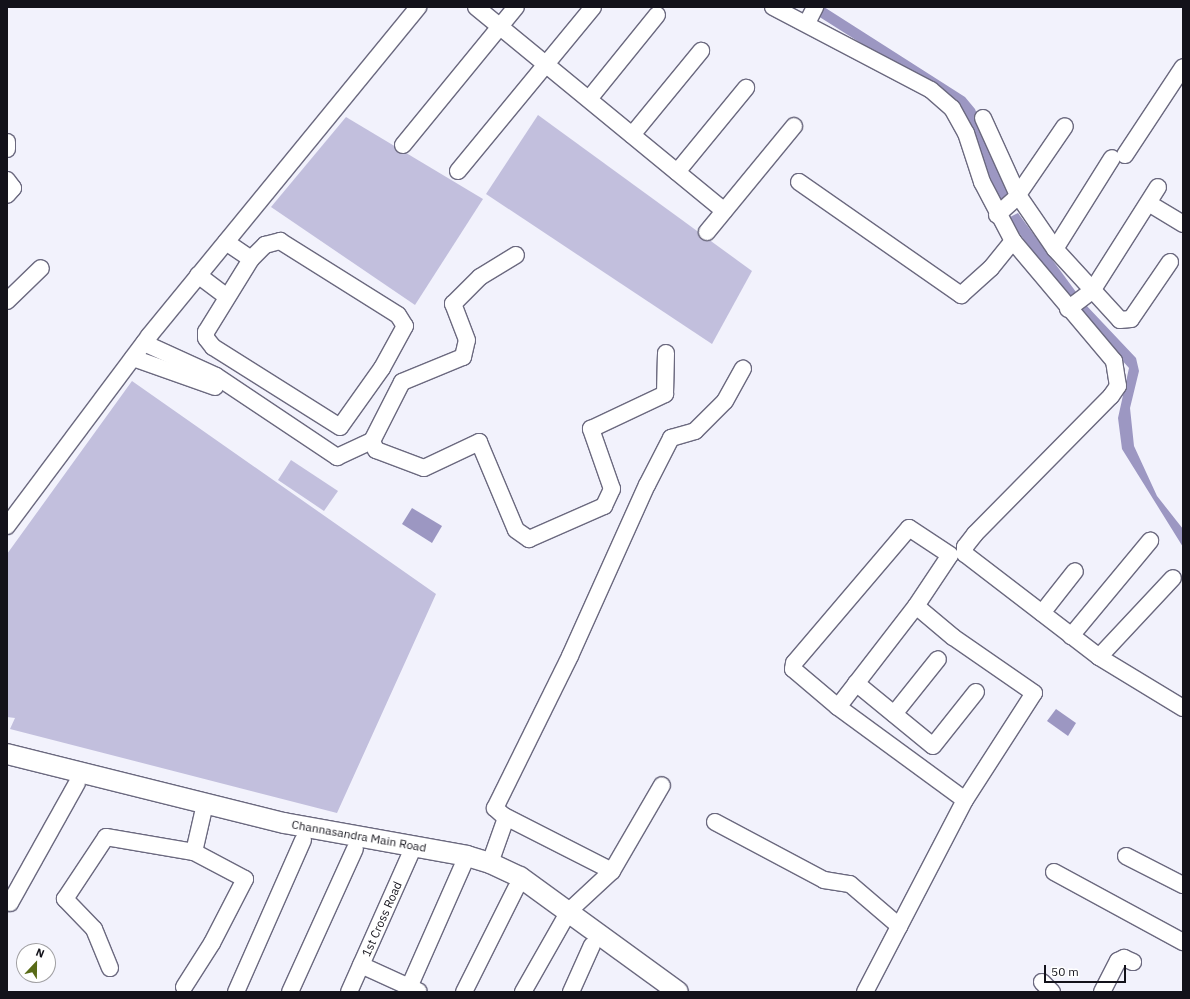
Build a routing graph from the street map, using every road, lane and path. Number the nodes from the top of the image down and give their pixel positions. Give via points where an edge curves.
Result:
1 (418, 7) edge
2 (476, 7) edge
3 (516, 7) edge
4 (593, 7) edge
5 (773, 7) edge
6 (657, 15) dead end
7 (811, 15) edge
8 (500, 27) junction
9 (701, 51) dead end
10 (546, 64) junction
11 (1183, 67) edge
12 (746, 88) dead end
13 (588, 99) junction
14 (983, 118) dead end
15 (794, 126) dead end
16 (1065, 126) dead end
17 (632, 135) junction
18 (7, 142) edge
19 (403, 145) dead end
20 (7, 149) edge
21 (458, 171) dead end
22 (677, 172) junction
23 (7, 180) edge
24 (798, 182) dead end
25 (1158, 187) dead end
26 (7, 194) edge
27 (1150, 204) junction
28 (1009, 205) junction
29 (724, 211) junction
30 (1183, 224) edge
31 (707, 232) dead end
32 (1013, 241) junction
33 (226, 242) junction
34 (1055, 248) junction
35 (516, 255) dead end
36 (251, 260) junction
37 (1170, 262) dead end
38 (41, 268) dead end
39 (198, 275) junction
40 (226, 296) junction
41 (7, 301) edge
42 (1079, 301) junction
43 (144, 343) junction
44 (666, 353) dead end
45 (133, 358) junction
46 (742, 369) dead end
47 (374, 446) junction
48 (7, 526) edge
49 (1150, 540) dead end
50 (1075, 571) dead end
51 (1173, 578) dead end
52 (916, 606) junction
53 (1042, 613) junction
54 (1072, 636) junction
55 (1099, 657) junction
56 (938, 659) dead end
57 (856, 683) junction
58 (976, 692) dead end
59 (1181, 702) edge
60 (838, 707) junction
61 (894, 714) junction
62 (7, 754) edge
63 (7, 766) edge
64 (77, 783) junction
65 (662, 785) dead end
66 (965, 800) junction
67 (204, 810) junction
68 (504, 816) junction
69 (715, 822) dead end
70 (303, 840) junction
71 (355, 848) junction
72 (413, 850) junction
73 (194, 852) junction
74 (1126, 856) dead end
75 (466, 861) junction
76 (490, 863) junction
77 (612, 871) junction
78 (1054, 872) dead end
79 (1183, 885) edge
80 (516, 888) junction
81 (10, 902) dead end
82 (565, 916) junction
83 (899, 926) junction
84 (1183, 942) edge
85 (592, 945) junction
86 (1133, 962) dead end
87 (361, 965) junction
88 (110, 968) dead end
89 (184, 987) dead end
90 (412, 991) edge
91 (236, 992) edge
92 (290, 992) edge
93 (349, 992) edge
94 (464, 992) edge
95 (523, 992) edge
96 (571, 992) edge
97 (654, 992) edge
98 (678, 992) edge
99 (864, 992) edge
100 (1102, 992) edge

1 - 33 street
2 - 8 street
3 - 8 street
4 - 10 street
5 - 7 street
6 - 13 street
7 - 28 street via 932,90 952,108 966,133 972,156
8 - 10 street
8 - 19 street
9 - 17 street
10 - 13 street
10 - 21 street
11 - 34 street
12 - 22 street
13 - 17 street
14 - 28 street
15 - 29 street
16 - 28 street
17 - 22 street
18 - 20 street
22 - 29 street
23 - 26 street via 14,188
24 - 32 street via 961,295 991,268
25 - 27 street
27 - 30 street
27 - 42 street
28 - 32 street
28 - 34 street
29 - 31 street
32 - 42 street
33 - 36 street
33 - 39 street
34 - 42 street
35 - 47 street via 480,277 454,304 467,340 463,357 402,382
36 - 40 street
36 - 40 street via 270,242 286,243 402,318 403,334 343,426 335,426 209,343 206,332
37 - 42 street via 1131,319 1126,321
38 - 41 street
39 - 40 street
39 - 43 street
42 - 53 street via 1114,361 1118,386 965,547 970,558
43 - 45 street
43 - 47 street via 216,376 336,456
44 - 47 street via 665,394 590,429 612,489 604,506 529,539 516,530 479,442 424,468
45 - 47 street via 211,384 336,468
45 - 48 street
46 - 68 street via 725,401 695,431 671,438 495,808
49 - 54 street
50 - 53 street
51 - 55 street
52 - 57 street
52 - 60 street via 950,555 909,528 794,663 797,675
52 - 66 street via 953,637 1034,693
53 - 54 street
54 - 55 street
55 - 59 street
56 - 61 street
57 - 60 street
57 - 61 street
58 - 61 street via 933,746
60 - 66 street
62 - 67 main road, Channasandra Main Road
63 - 64 main road, Channasandra Main Road
64 - 67 main road, Channasandra Main Road
64 - 81 street
65 - 77 street
66 - 83 street
67 - 70 main road, Channasandra Main Road
67 - 72 main road, Channasandra Main Road via 284,823
67 - 73 street
68 - 76 street
68 - 77 street
69 - 83 street via 824,880 850,884
70 - 71 main road, Channasandra Main Road
70 - 91 street
71 - 72 main road, Channasandra Main Road
71 - 92 street
72 - 75 main road, Channasandra Main Road
72 - 87 street, 1st Cross Road
73 - 88 street via 106,837 65,899 94,929
73 - 89 street via 245,879 212,943
74 - 79 street
75 - 76 main road, Channasandra Main Road
75 - 80 main road, Channasandra Main Road
75 - 90 street
76 - 82 main road, Channasandra Main Road via 520,877
77 - 82 street
78 - 84 street
80 - 82 main road, Channasandra Main Road
80 - 94 street
82 - 85 main road, Channasandra Main Road
82 - 95 street
82 - 98 main road, Channasandra Main Road
83 - 99 street
85 - 96 street
85 - 97 main road, Channasandra Main Road
86 - 100 street via 1124,958 1118,961
87 - 90 street
87 - 93 street, 1st Cross Road

